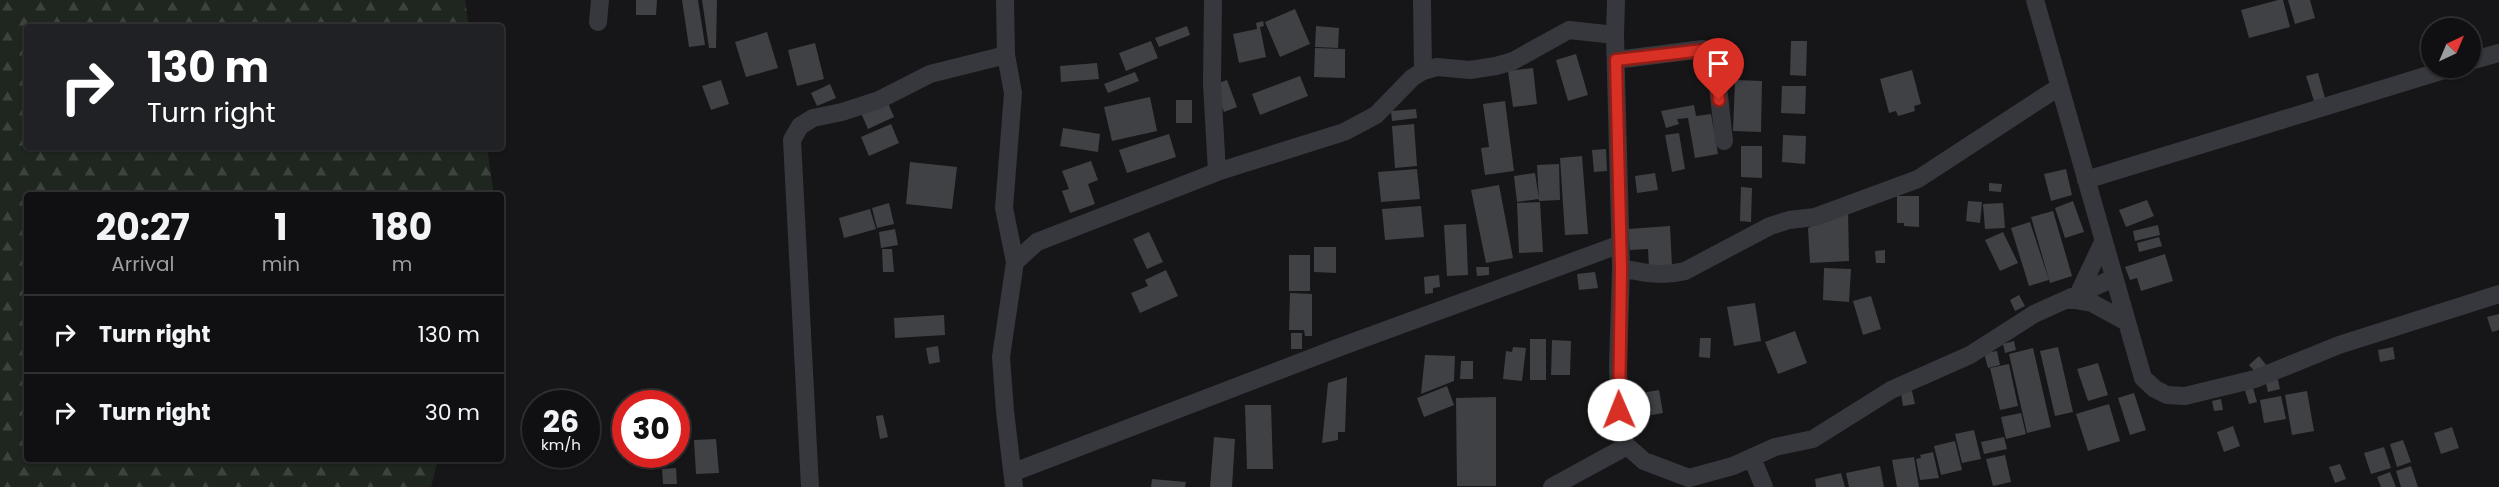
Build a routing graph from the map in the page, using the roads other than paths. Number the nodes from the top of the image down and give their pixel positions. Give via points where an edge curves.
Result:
1 (600, 0) edge
2 (1005, 0) edge
3 (1213, 0) edge
4 (1422, 0) edge
5 (1617, 0) edge
6 (2034, 0) edge
7 (598, 22) dead end
8 (1615, 35) junction
9 (2499, 53) edge
10 (1006, 55) junction
11 (2481, 59) edge
12 (1616, 60) junction
13 (1423, 71) junction
14 (2421, 77) edge
15 (2059, 87) junction
16 (1724, 141) dead end
17 (1216, 172) junction
18 (2086, 180) junction
19 (2103, 242) junction
20 (1620, 244) junction
21 (1015, 262) junction
22 (1621, 268) junction
23 (2114, 278) junction
24 (2499, 294) edge
25 (2074, 297) junction
26 (2127, 322) junction
27 (1627, 446) junction
28 (1752, 458) junction
29 (1014, 479) edge
30 (810, 487) edge
31 (1552, 487) edge
32 (1764, 487) edge

1 - 7 street
2 - 10 street
3 - 17 street
4 - 13 street
5 - 8 street
6 - 15 street
8 - 12 street
8 - 13 street via 1569,30 1513,61 1496,66 1470,70 1437,67
9 - 11 street
10 - 21 street via 1013,93 1004,208
10 - 30 street via 930,74 879,100 813,118 800,126 792,140
12 - 16 street via 1703,50 1710,54 1715,59
12 - 20 street
13 - 17 street via 1376,115 1344,132
14 - 18 street
15 - 18 street
15 - 22 street via 1918,179 1815,217 1770,226 1685,271 1654,275
17 - 21 street via 1036,242
18 - 19 street
19 - 23 street
19 - 25 street
20 - 22 street
20 - 29 street via 1340,346
21 - 29 street via 1001,357
22 - 27 street via 1620,432
23 - 25 street
23 - 26 street
24 - 26 street via 2339,345 2255,379 2185,396 2168,395 2143,378
25 - 26 street
25 - 28 street via 2034,314 1970,355 1891,390 1813,439 1775,447
27 - 28 street via 1644,461 1689,478
27 - 31 street
28 - 32 street

